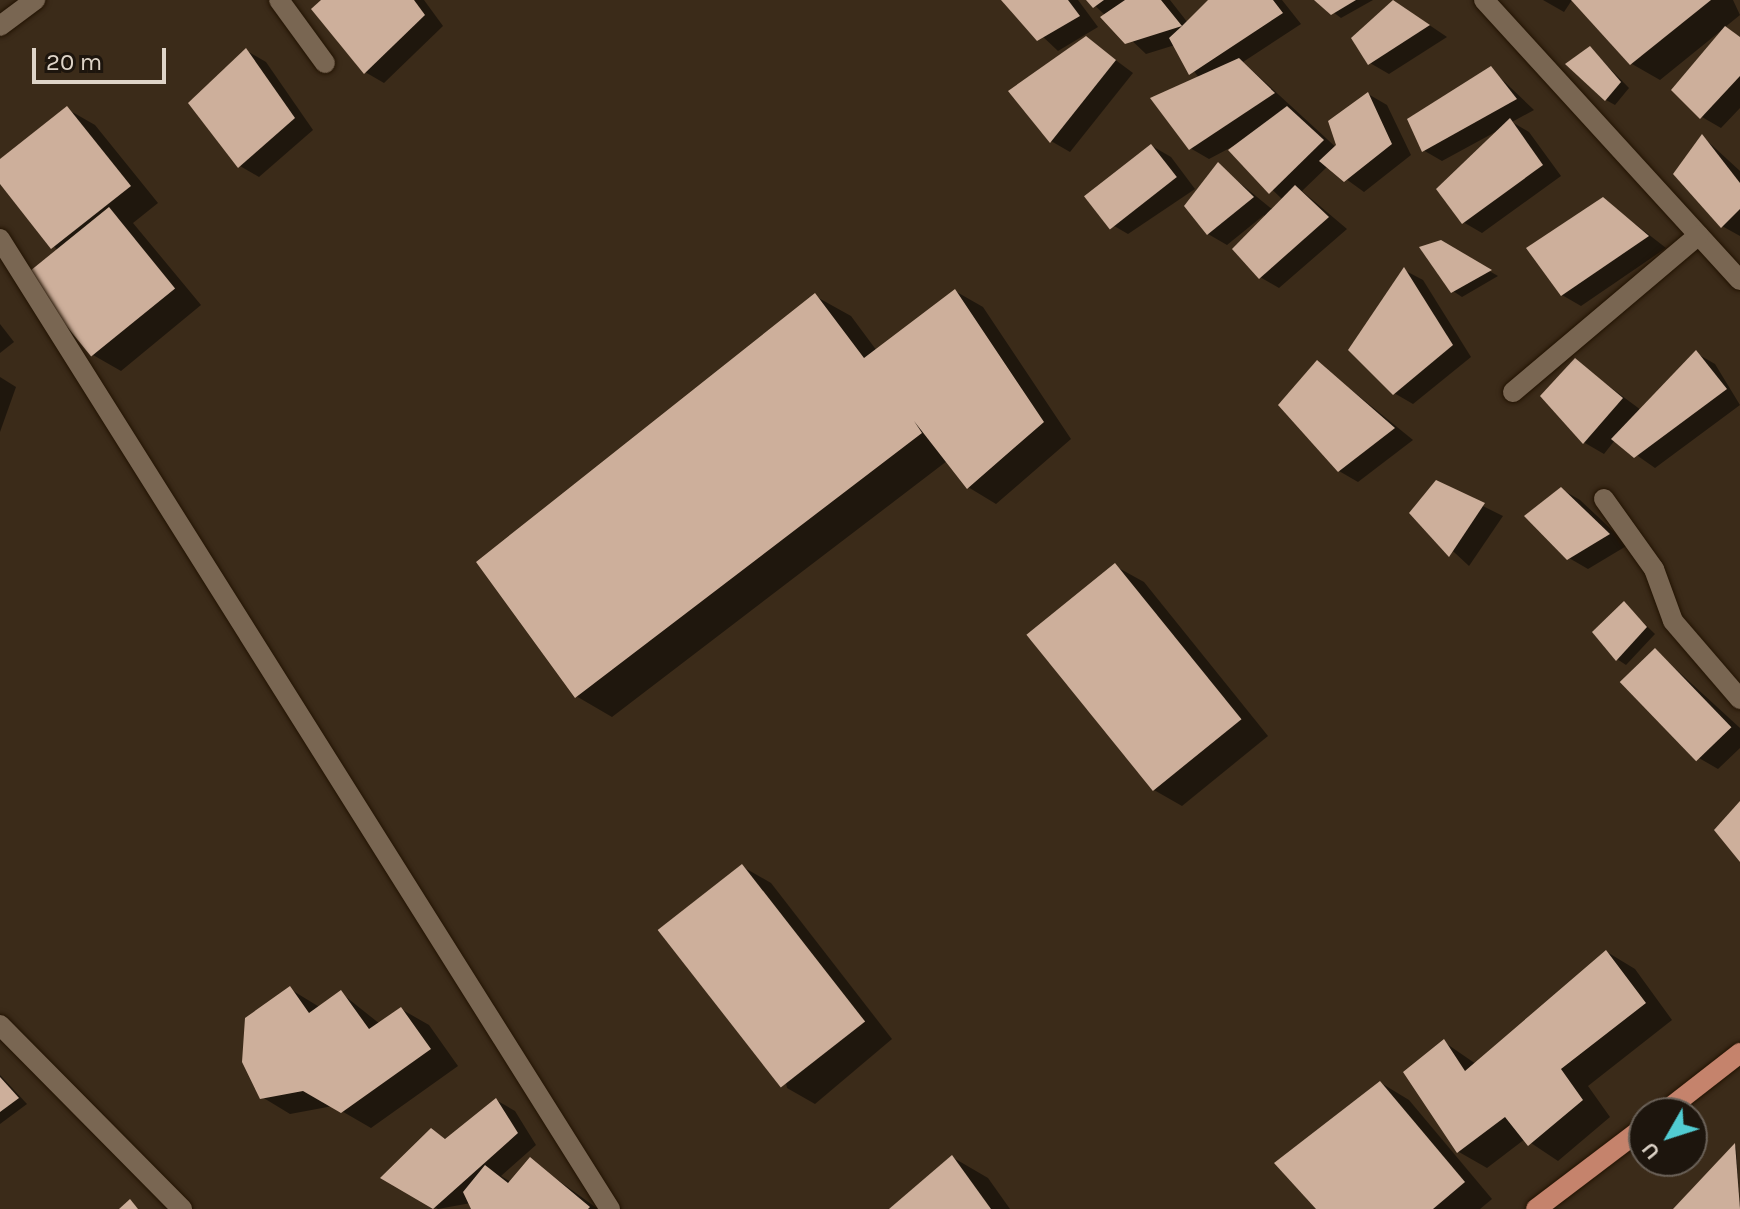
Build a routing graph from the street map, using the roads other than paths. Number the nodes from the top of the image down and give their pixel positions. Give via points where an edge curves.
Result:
1 (35, 0) edge
2 (279, 0) edge
3 (1484, 0) edge
4 (0, 26) edge
5 (325, 63) dead end
6 (1699, 235) junction
7 (0, 239) edge
8 (1740, 280) edge
9 (1513, 392) dead end
10 (1604, 499) dead end
11 (1740, 699) edge
12 (0, 1025) edge
13 (1740, 1053) edge
14 (1684, 1097) edge
15 (1628, 1139) edge
16 (182, 1209) edge
17 (610, 1209) edge
18 (1536, 1209) edge

1 - 4 street
2 - 5 street
3 - 6 street
6 - 8 street
6 - 9 street
7 - 17 street
10 - 11 street via 1654,569 1673,621
12 - 16 street
13 - 14 main road
15 - 18 main road

